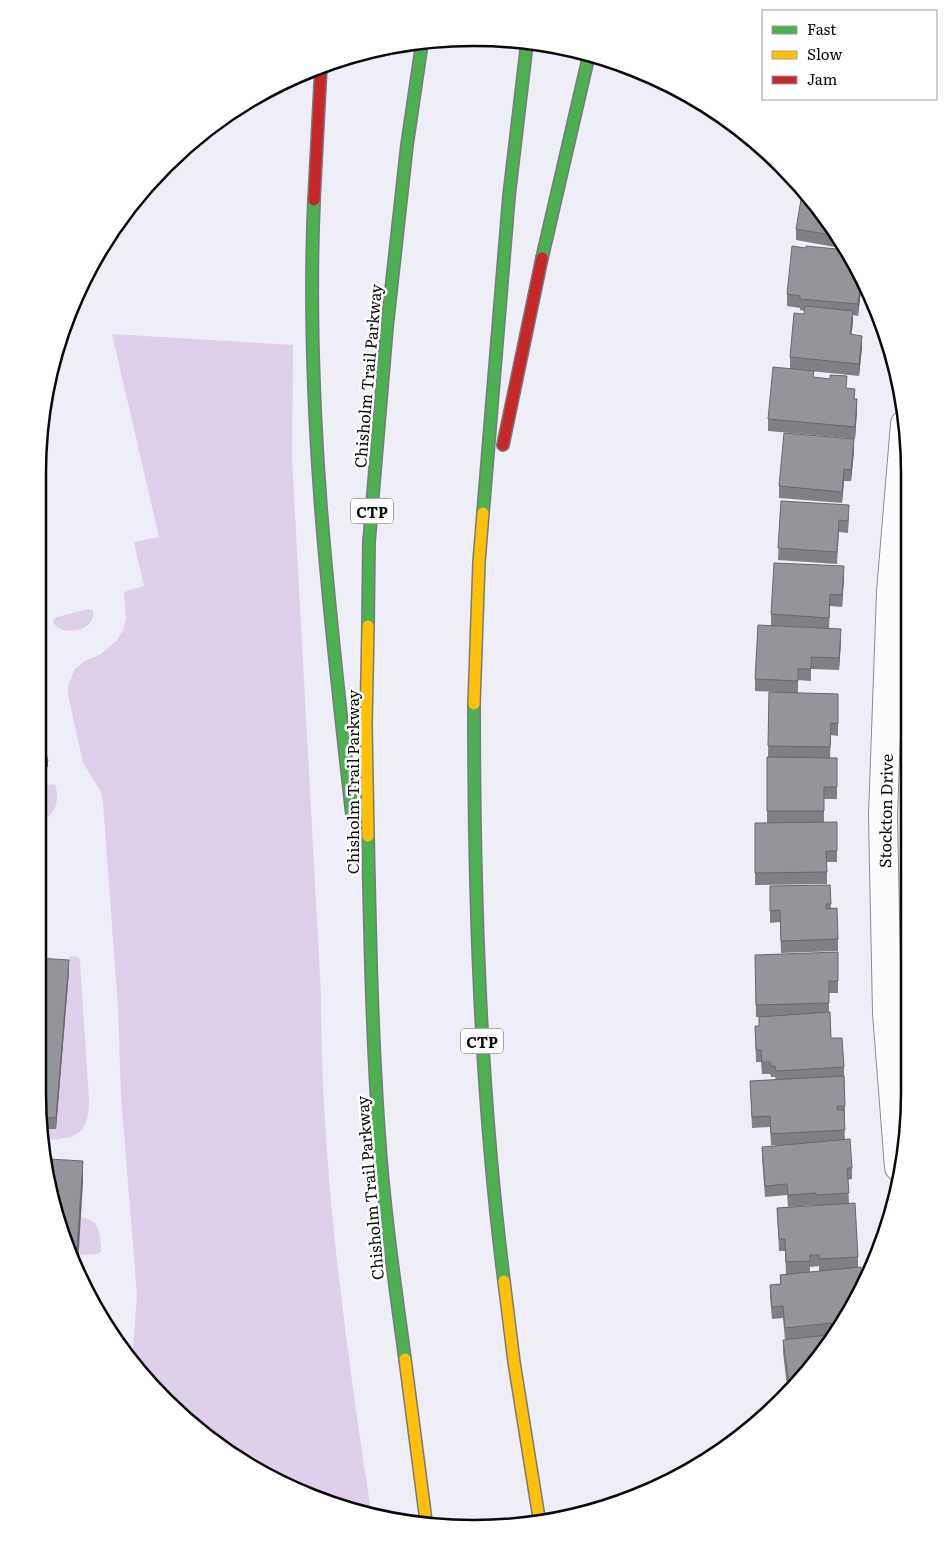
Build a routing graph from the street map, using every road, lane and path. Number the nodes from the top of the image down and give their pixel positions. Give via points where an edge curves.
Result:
1 (421, 50) edge
2 (526, 50) edge
3 (587, 62) edge
4 (320, 75) edge
5 (502, 454) dead end
6 (901, 473) edge
7 (497, 474) dead end
8 (479, 562) junction
9 (353, 828) dead end
10 (357, 857) dead end
11 (371, 983) junction
12 (897, 1144) edge
13 (538, 1515) edge
14 (425, 1517) edge

1 - 11 highway, Chisholm Trail Parkway / CTP via 388,317 370,542 366,725
2 - 8 highway, CTP via 509,196
3 - 5 highway via 552,209
4 - 9 highway via 311,273 315,436
6 - 12 street, Stockton Drive via 891,592 883,816 888,1012
7 - 8 highway
8 - 13 highway, CTP via 474,812 483,1051 493,1192 514,1362
10 - 11 highway
11 - 14 highway, Chisholm Trail Parkway / CTP via 379,1135 391,1257

